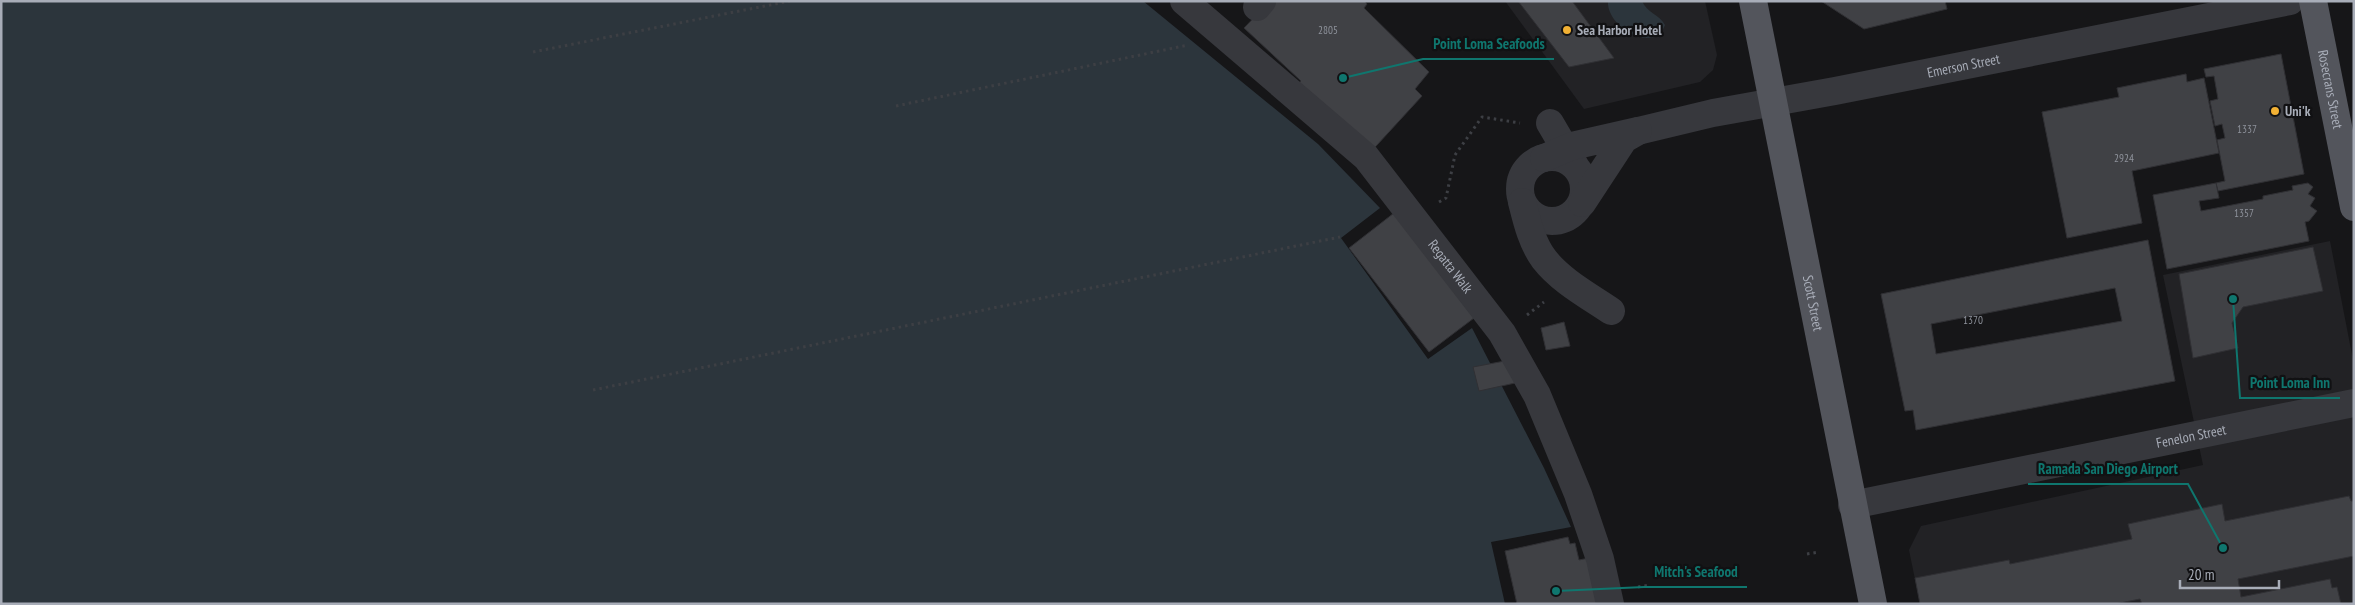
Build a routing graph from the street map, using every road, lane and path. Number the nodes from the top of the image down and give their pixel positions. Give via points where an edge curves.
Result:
1 (790, 1) edge
2 (1184, 1) edge
3 (1753, 1) edge
4 (2290, 1) edge
5 (2313, 1) edge
6 (1193, 44) dead end
7 (533, 52) dead end
8 (1772, 103) junction
9 (896, 106) dead end
10 (1538, 123) junction
11 (1638, 130) junction
12 (1593, 141) junction
13 (1560, 158) junction
14 (1521, 201) junction
15 (1582, 203) junction
16 (2354, 207) edge
17 (1414, 218) junction
18 (1340, 237) dead end
19 (1547, 297) dead end
20 (1611, 311) dead end
21 (1502, 333) junction
22 (593, 390) dead end
23 (2354, 403) edge
24 (1852, 505) junction
25 (1819, 552) dead end
26 (1807, 554) dead end
27 (1610, 604) edge
28 (1873, 604) edge

1 - 7 path
2 - 17 street, Regatta Walk via 1366,157
3 - 8 main road, Scott Street
4 - 8 street, Emerson Street
5 - 16 main road, Rosecrans Street
6 - 9 path
8 - 11 street, Emerson Street
8 - 24 main road, Scott Street
10 - 12 street via 1565,136
10 - 13 street
10 - 17 path via 1482,117 1455,155 1446,198
11 - 12 street, Emerson Street
11 - 15 street via 1624,140
12 - 13 street, Emerson Street
13 - 14 street via 1530,166 1523,176
13 - 15 street via 1583,178
14 - 15 street via 1528,212 1551,222 1574,214
14 - 20 street via 1532,238 1544,259 1561,276
17 - 21 street, Regatta Walk
18 - 22 path
19 - 21 path
21 - 27 street, Regatta Walk via 1537,395 1578,494 1600,559
23 - 24 street, Fenelon Street
24 - 28 main road, Scott Street
25 - 26 path

